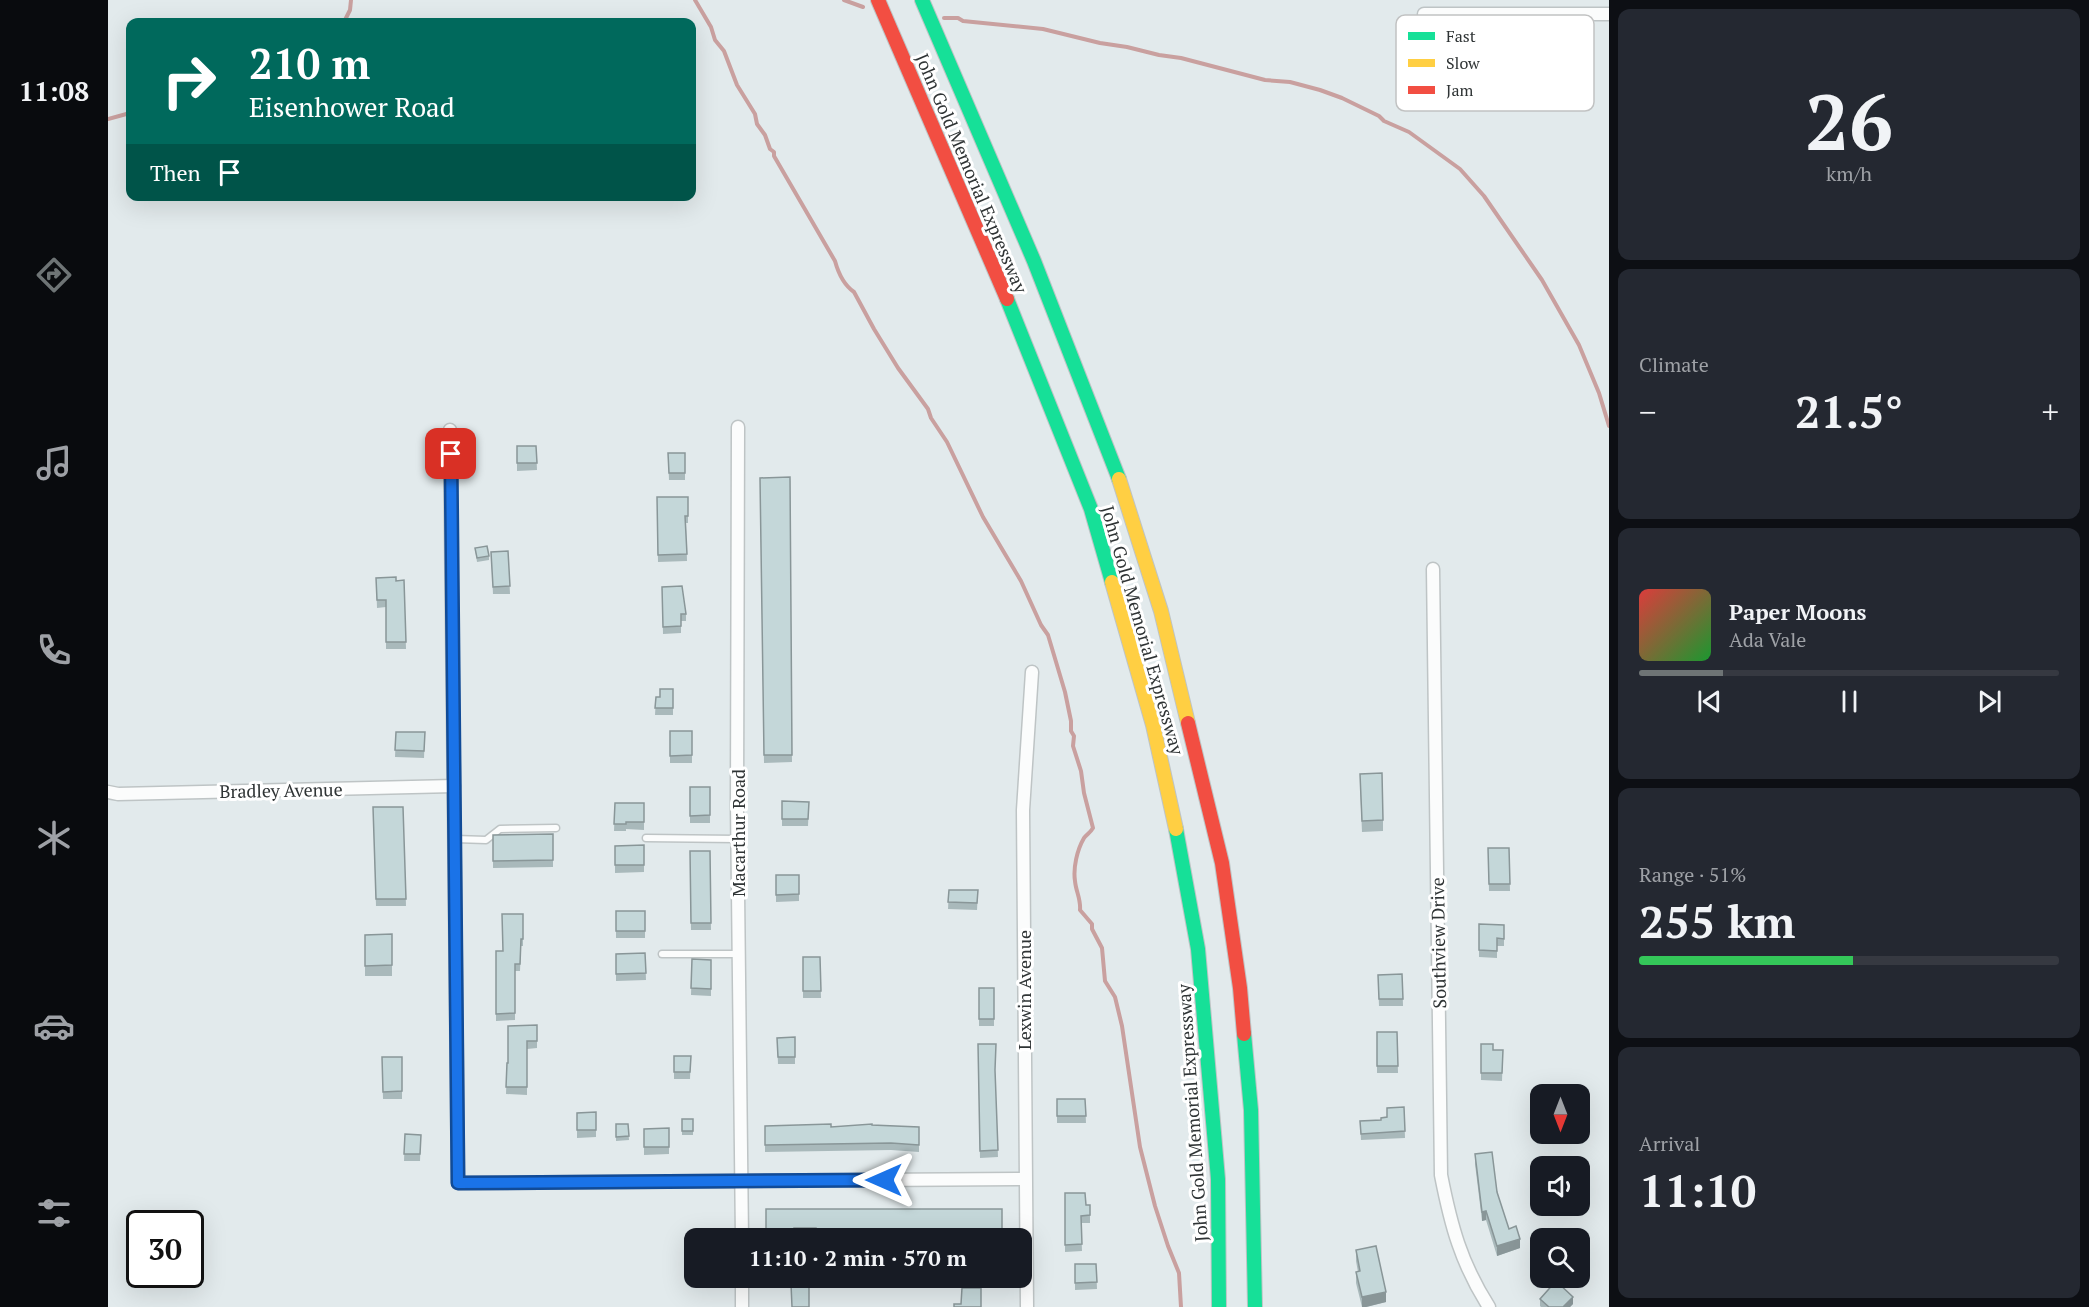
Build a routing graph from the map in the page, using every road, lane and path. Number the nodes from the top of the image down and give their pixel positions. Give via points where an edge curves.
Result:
1 (878, 0) edge
2 (922, 0) edge
3 (1424, 14) dead end
4 (1609, 14) edge
5 (738, 427) dead end
6 (450, 430) dead end
7 (1434, 569) dead end
8 (1032, 672) dead end
9 (454, 786) junction
10 (108, 792) edge
11 (556, 828) dead end
12 (646, 838) dead end
13 (455, 839) junction
14 (737, 839) junction
15 (662, 954) dead end
16 (739, 954) junction
17 (1026, 1179) junction
18 (742, 1181) junction
19 (742, 1228) edge
20 (742, 1288) edge
21 (742, 1307) edge
22 (1027, 1307) edge
23 (1220, 1307) edge
24 (1255, 1307) edge
25 (1489, 1307) edge

1 - 23 highway, John Gold Memorial Expressway via 1008,301 1091,509 1154,725 1198,949 1218,1179
2 - 24 highway, John Gold Memorial Expressway via 1039,272 1123,489 1161,611 1222,863 1240,987 1251,1110
3 - 4 street
5 - 14 street, Macarthur Road
6 - 9 street
7 - 25 street, Southview Drive via 1441,1175 1451,1226 1465,1264
8 - 17 street, Lexwin Avenue via 1023,810
9 - 10 street, Bradley Avenue
9 - 13 street
11 - 13 lane via 500,829 486,840
12 - 14 lane
13 - 18 street via 458,1183
14 - 16 street, Macarthur Road
15 - 16 lane
16 - 18 street, Macarthur Road
17 - 18 street
17 - 22 street, Lexwin Avenue
18 - 19 street, Macarthur Road
20 - 21 street

